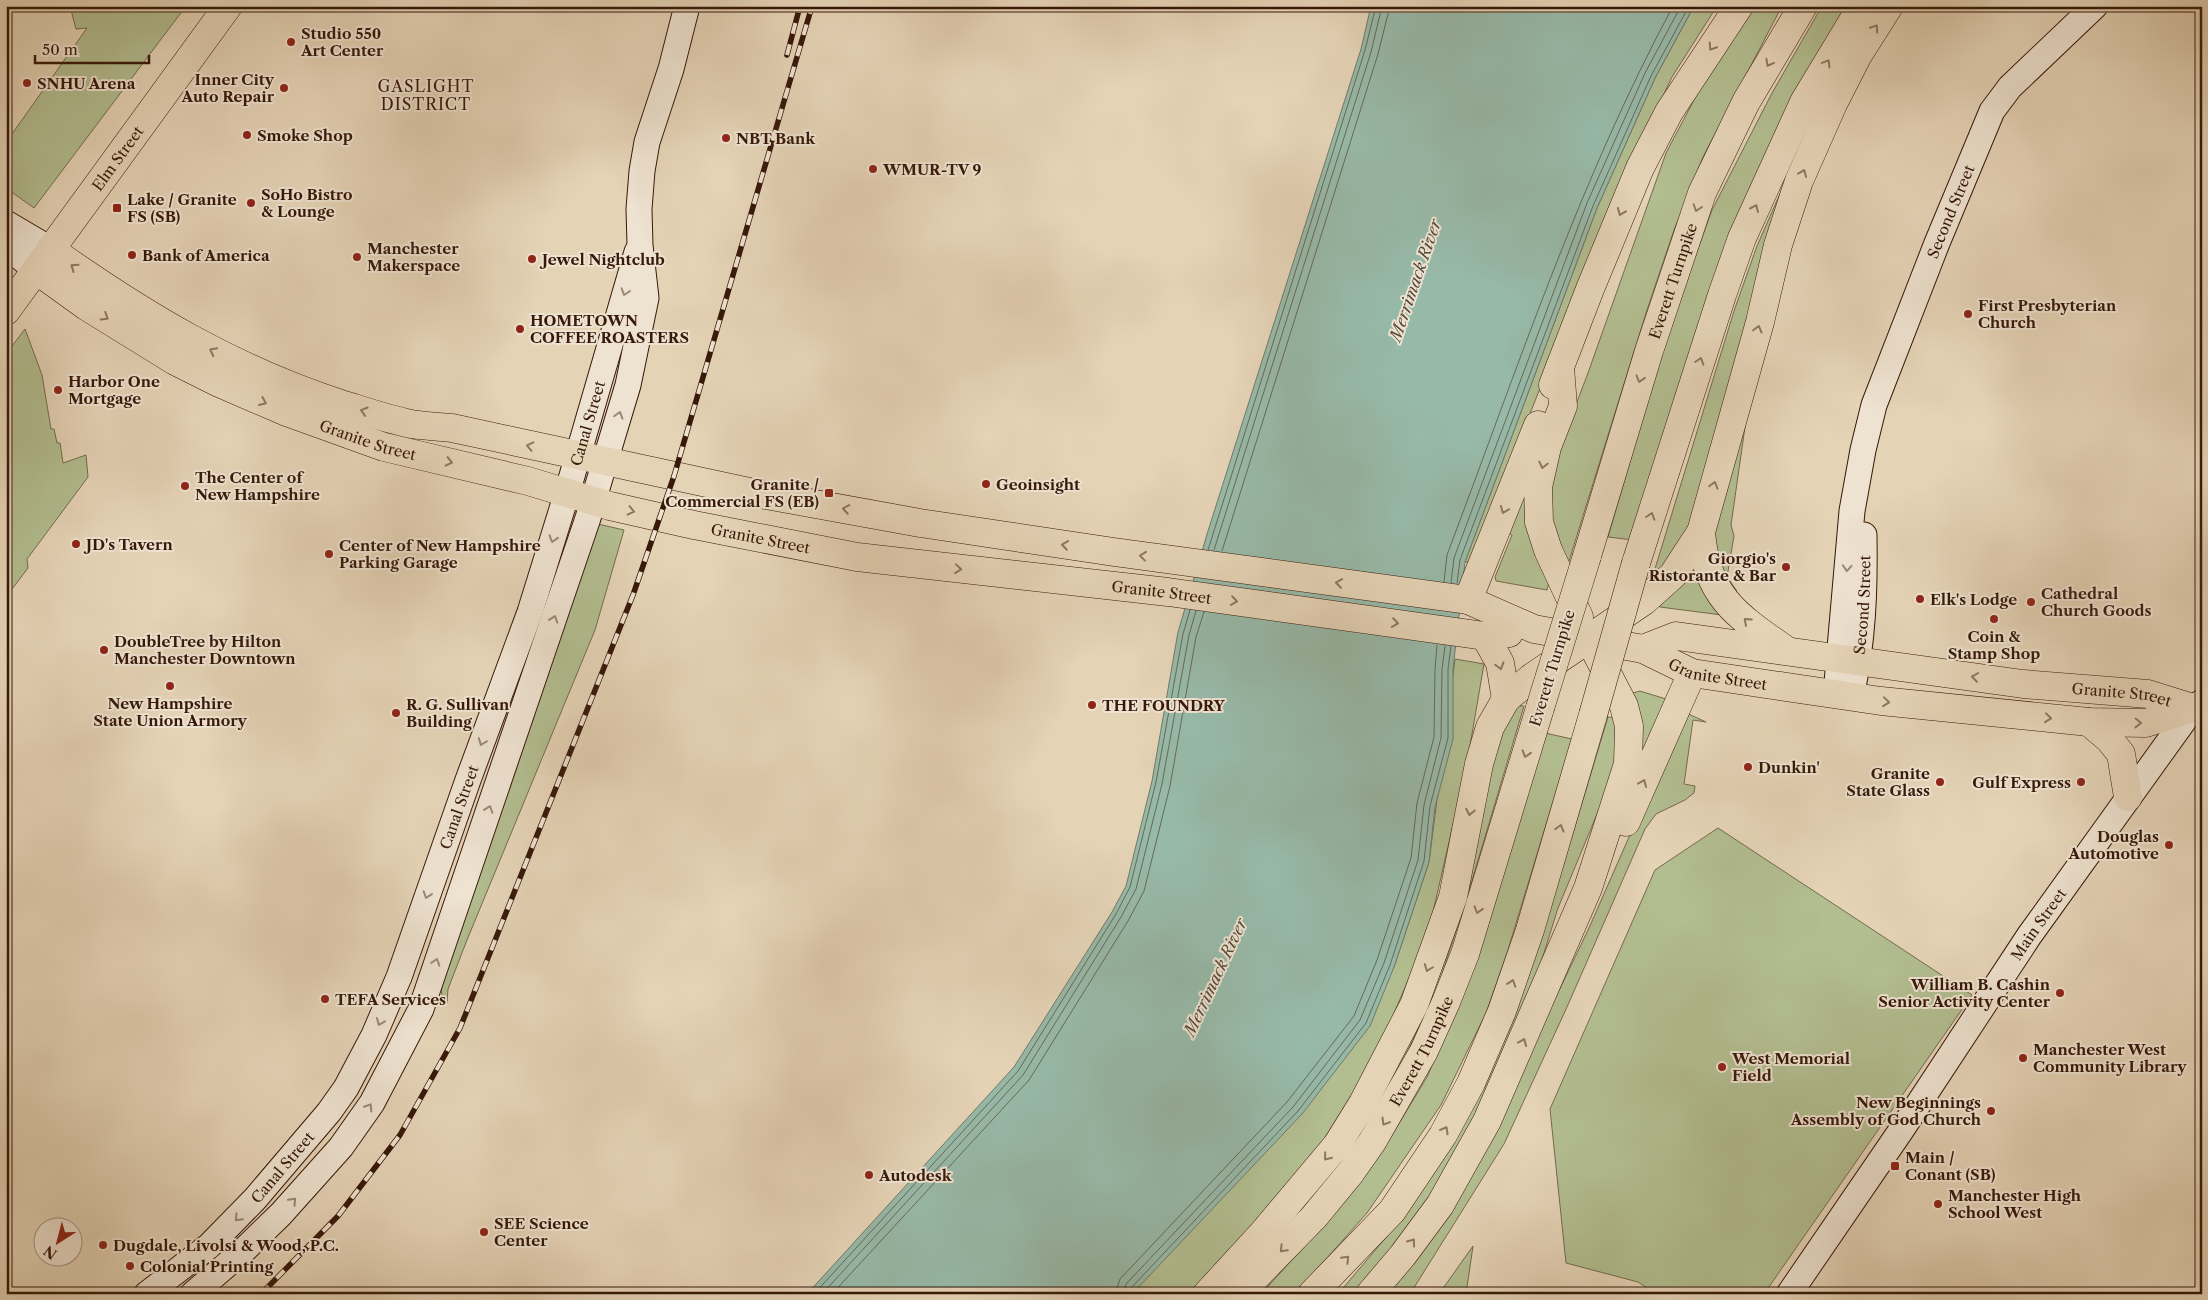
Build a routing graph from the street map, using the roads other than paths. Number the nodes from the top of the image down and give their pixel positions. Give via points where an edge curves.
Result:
1 (228, 6) edge
2 (687, 6) edge
3 (1739, 6) edge
4 (1803, 6) edge
5 (1862, 6) edge
6 (1889, 6) edge
7 (2095, 6) edge
8 (6, 223) edge
9 (640, 245) junction
10 (6, 246) edge
11 (43, 259) junction
12 (6, 311) edge
13 (1560, 367) junction
14 (578, 456) junction
15 (605, 462) junction
16 (567, 493) junction
17 (594, 501) junction
18 (1701, 532) junction
19 (1468, 600) junction
20 (1534, 629) junction
21 (1476, 635) junction
22 (1589, 638) junction
23 (1643, 649) junction
24 (1786, 650) junction
25 (1849, 659) junction
26 (1692, 673) junction
27 (1843, 695) junction
28 (1506, 699) junction
29 (2197, 705) edge
30 (2089, 722) junction
31 (2128, 797) junction
32 (1588, 888) junction
33 (147, 1294) edge
34 (193, 1294) edge
35 (1207, 1294) edge
36 (1239, 1294) edge
37 (1312, 1294) edge
38 (1370, 1294) edge
39 (1789, 1294) edge

1 - 11 main road, Elm Street
2 - 9 street, Canal Street via 645,156 639,209
3 -> 13 main road via 1669,112 1640,168
4 -> 36 main road, Everett Turnpike, bridge via 1746,102 1702,193 1654,334 1465,954 1446,1002 1424,1050 1372,1142 1351,1172 1314,1217
37 -> 5 main road, bridge via 1392,1211 1443,1135 1471,1083 1502,1011 1530,930 1636,563 1742,238 1804,102
18 -> 6 main road via 1760,322 1778,245 1799,181 1858,55
7 - 25 street, Second Street via 2010,87 1992,111 1874,405 1863,450 1864,616
8 - 11 street
9 -> 14 street, Canal Street
15 -> 9 street, Canal Street via 628,385 644,313 646,298
10 - 11 street
11 - 12 main road, Elm Street
14 -> 11 main road, Granite Street via 452,428 411,424 269,378 177,333 118,297
11 -> 16 main road, Granite Street via 86,306 175,361 219,383 284,411 384,447
13 -> 19 main road
13 -> 22 main road via 1563,406 1547,447 1538,487 1539,522 1548,550
14 - 15 main road, Granite Street
14 - 16 street, Canal Street
15 - 17 street, Canal Street
19 -> 15 main road, Granite Street via 920,523
16 - 17 main road, Granite Street
16 -> 33 street, Canal Street via 526,623 399,977 363,1058 329,1112 255,1199 209,1246
17 -> 21 main road, Granite Street via 694,525 857,557 1168,592
34 -> 17 street, Canal Street via 245,1249 320,1172 372,1103 397,1057 421,1008
18 - 22 main road via 1673,575 1644,601
24 -> 18 main road via 1752,626 1725,601 1711,579 1702,550
19 - 20 main road, Granite Street
20 - 21 main road, Granite Street
20 - 22 main road, Granite Street
21 -> 28 main road via 1500,663
22 - 23 main road, Granite Street
22 - 28 main road
22 - 32 main road via 1622,701 1629,726 1628,764
23 - 24 main road, Granite Street via 1676,636
23 - 26 main road, Granite Street
24 - 25 main road, Granite Street
25 - 27 street, Second Street
29 -> 25 main road, Granite Street via 2148,694 2023,684
26 - 27 main road, Granite Street
32 -> 26 main road via 1626,822
27 -> 30 main road, Granite Street
28 -> 35 main road via 1490,727 1479,764 1453,897 1410,1013 1337,1145
30 -> 29 main road, Granite Street via 2146,723
29 - 31 street, Main Street
30 - 31 main road via 2109,738 2121,754
31 - 39 street, Main Street via 2024,943
38 -> 32 main road via 1440,1205 1487,1121

